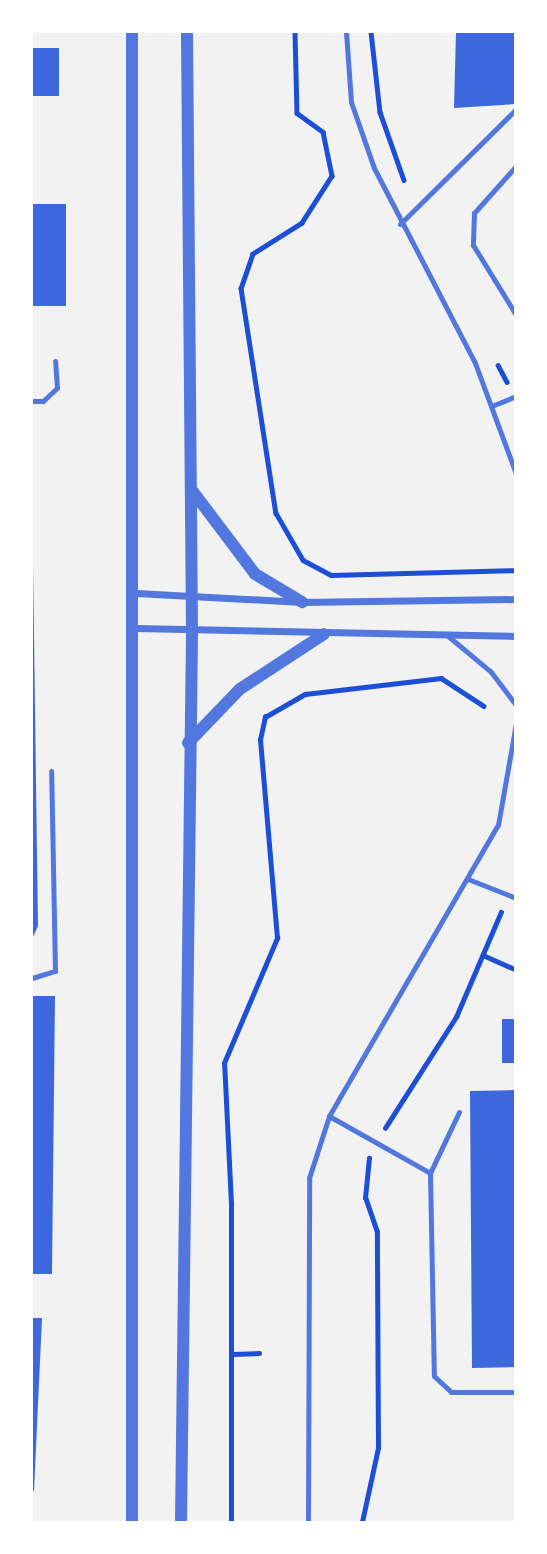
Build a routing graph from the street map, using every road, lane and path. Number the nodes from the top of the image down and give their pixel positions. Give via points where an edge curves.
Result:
1 (132, 32) edge
2 (187, 32) edge
3 (295, 32) edge
4 (346, 32) edge
5 (515, 110) edge
6 (516, 166) edge
7 (400, 224) junction
8 (516, 315) edge
9 (55, 361) dead end
10 (516, 396) edge
11 (32, 401) edge
12 (494, 405) junction
13 (516, 474) edge
14 (190, 488) junction
15 (516, 570) edge
16 (136, 593) junction
17 (190, 595) junction
18 (516, 599) edge
19 (302, 602) junction
20 (136, 628) junction
21 (192, 631) junction
22 (324, 634) junction
23 (448, 636) junction
24 (516, 636) edge
25 (516, 705) edge
26 (484, 706) dead end
27 (516, 723) edge
28 (188, 743) junction
29 (51, 771) dead end
30 (468, 879) junction
31 (508, 895) junction
32 (516, 898) edge
33 (482, 956) junction
34 (516, 970) edge
35 (32, 978) edge
36 (459, 1112) dead end
37 (329, 1116) junction
38 (375, 1146) junction
39 (430, 1173) junction
40 (259, 1353) dead end
41 (233, 1354) junction
42 (516, 1392) edge
43 (132, 1522) edge
44 (181, 1522) edge
45 (231, 1522) edge
46 (308, 1522) edge
47 (362, 1522) edge

1 - 16 street
2 - 14 street
3 - 15 path via 297,113 323,132 332,176 302,223 253,254 242,288 276,513 303,560 331,575
4 - 7 lane via 351,102
5 - 7 lane
6 - 8 lane via 474,213 473,245
7 - 12 lane
9 - 11 lane via 57,388 43,401
10 - 12 lane
12 - 13 lane
14 - 17 street
14 - 19 street via 255,574
16 - 17 street
16 - 20 street
17 - 19 street
17 - 21 street
18 - 19 street
20 - 21 street
20 - 43 street
21 - 22 street
21 - 28 street
22 - 23 street
22 - 28 street via 240,689
23 - 24 street
23 - 25 lane via 491,672
26 - 41 path via 441,678 305,694 265,717 260,740 277,937 224,1063
27 - 30 lane via 498,825
28 - 44 street
29 - 35 lane via 55,971
30 - 31 lane
30 - 37 lane
31 - 32 lane
31 - 33 path
33 - 34 path
33 - 38 path via 456,1017
36 - 39 lane
37 - 38 lane
37 - 46 lane via 309,1178 305,1240
38 - 39 lane
38 - 47 path via 365,1168 365,1198 377,1232 378,1447
39 - 42 lane via 437,1335 434,1377 451,1392
40 - 41 path
41 - 45 path

